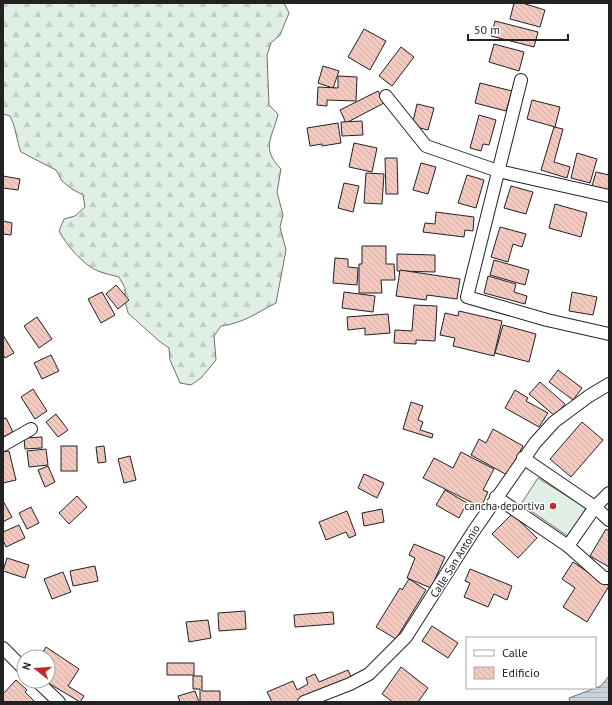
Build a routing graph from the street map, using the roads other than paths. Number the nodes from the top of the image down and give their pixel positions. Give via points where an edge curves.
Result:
1 (521, 80) dead end
2 (386, 96) dead end
3 (498, 171) junction
4 (609, 196) edge
5 (609, 334) edge
6 (609, 384) edge
7 (31, 429) dead end
8 (3, 445) edge
9 (524, 458) junction
10 (609, 493) edge
11 (496, 496) junction
12 (595, 507) junction
13 (609, 520) edge
14 (568, 546) junction
15 (609, 578) edge
16 (3, 648) edge
17 (16, 661) edge
18 (45, 689) edge
19 (59, 702) edge
20 (304, 702) edge

1 - 3 street
2 - 3 street via 426,146
3 - 4 street
3 - 5 street via 467,297 547,320
6 - 9 street, Calle San Antonio via 554,422
7 - 8 street
9 - 11 street, Calle San Antonio
9 - 12 street
10 - 12 street
11 - 14 street
11 - 20 street, Calle San Antonio via 406,636 369,674
12 - 13 street
12 - 14 street
14 - 15 street via 604,578
16 - 17 street
18 - 19 street

